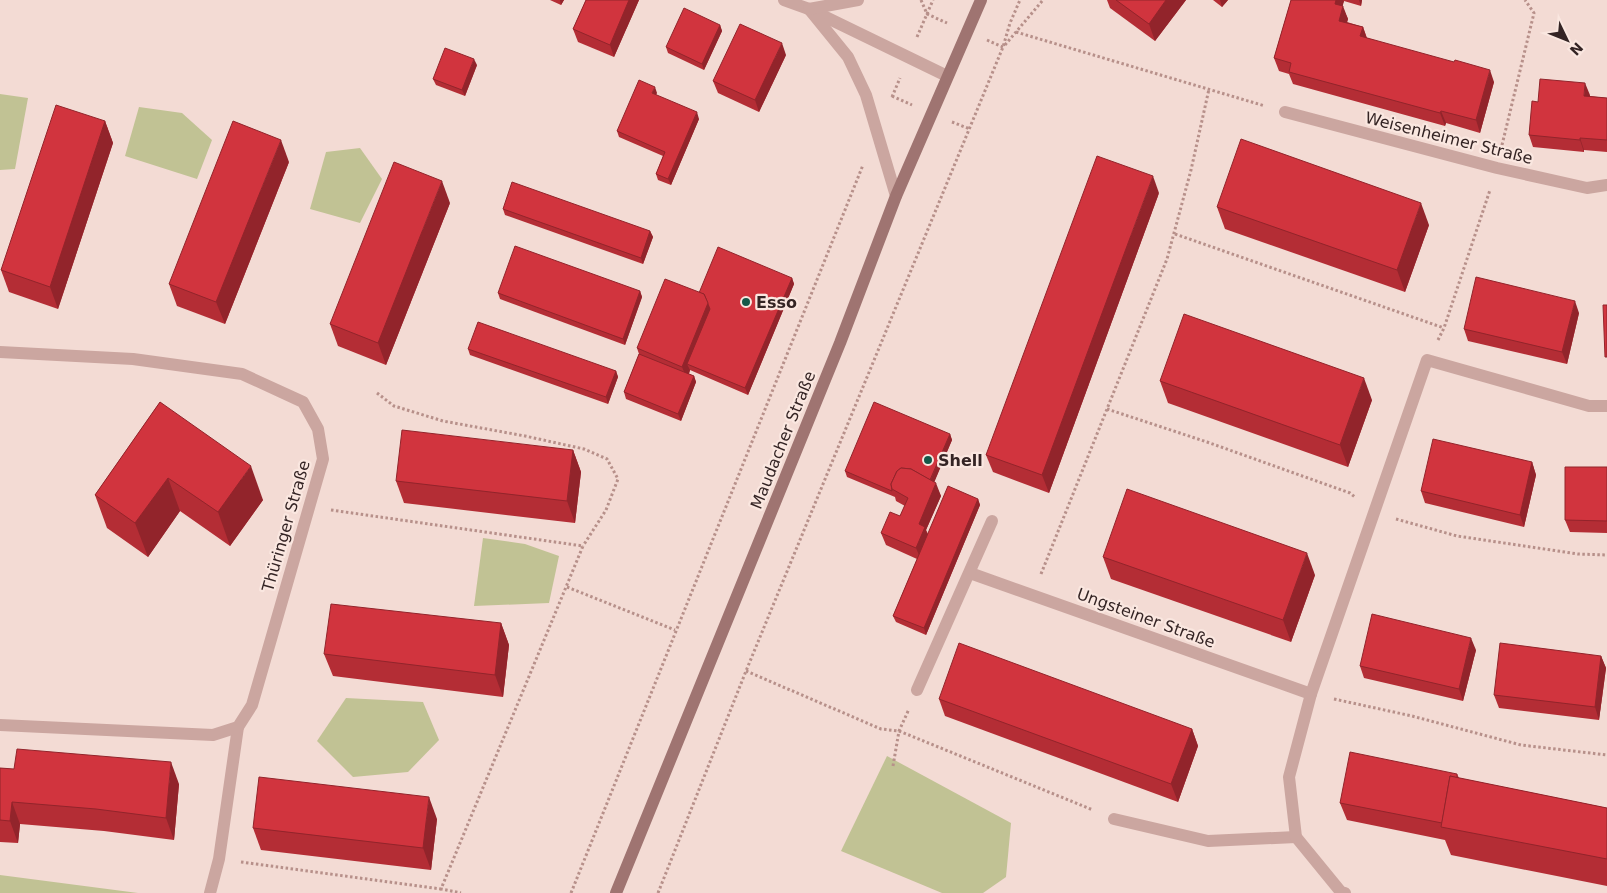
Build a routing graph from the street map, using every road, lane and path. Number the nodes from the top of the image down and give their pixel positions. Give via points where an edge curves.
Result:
1 (784, 0) edge
2 (858, 0) edge
3 (933, 0) edge
4 (980, 0) edge
5 (1020, 0) edge
6 (1043, 0) edge
7 (809, 9) junction
8 (927, 14) dead end
9 (1016, 32) junction
10 (1003, 47) junction
11 (947, 76) junction
12 (1209, 89) junction
13 (892, 96) dead end
14 (1284, 112) joint
15 (877, 131) junction
16 (1607, 185) edge
17 (896, 196) junction
18 (1175, 234) junction
19 (1444, 328) dead end
20 (0, 352) edge
21 (377, 393) dead end
22 (1607, 406) edge
23 (1107, 409) junction
24 (308, 507) junction
25 (1374, 513) junction
26 (992, 520) dead end
27 (583, 546) junction
28 (1607, 555) edge
29 (970, 573) junction
30 (567, 586) junction
31 (1033, 595) junction
32 (675, 630) junction
33 (746, 671) junction
34 (917, 690) joint
35 (1312, 694) junction
36 (0, 725) edge
37 (238, 727) junction
38 (899, 731) junction
39 (1607, 756) edge
40 (893, 766) dead end
41 (1114, 819) joint
42 (1296, 837) junction
43 (219, 859) junction
44 (441, 889) junction
45 (210, 893) edge
46 (461, 893) edge
47 (571, 893) edge
48 (616, 893) edge
49 (658, 893) edge
50 (1345, 893) edge

1 - 7 street
2 - 7 street
3 - 8 path
4 - 11 main road, Maudacher Straße
5 - 10 path
6 - 9 path
7 - 11 street
7 - 15 street via 848,57 866,95
9 - 10 path
9 - 12 path
10 - 33 path
11 - 17 main road, Maudacher Straße
12 - 14 path
12 - 18 path
13 - 15 path
14 - 16 street, Weisenheimer Straße via 1497,168 1587,188
15 - 17 street
15 - 32 path
17 - 48 main road, Maudacher Straße via 833,360
18 - 19 path
18 - 23 path
20 - 24 street, Thüringer Straße via 133,359 242,374 303,402 318,429 323,459
21 - 27 path via 394,406 443,421 576,447 607,459 618,479 606,510
22 - 25 street via 1589,406 1427,360
23 - 25 path via 1350,492
23 - 31 path
24 - 27 path
24 - 37 street, Thüringer Straße via 252,705
25 - 28 path via 1457,536 1578,554
25 - 35 street
26 - 29 street
27 - 30 path
29 - 31 street, Ungsteiner Straße
29 - 34 street
30 - 32 path
30 - 44 path
31 - 35 street, Ungsteiner Straße
32 - 47 path
33 - 38 path via 881,729
33 - 49 path
34 - 38 path
35 - 39 path via 1521,745
35 - 42 street via 1289,778
36 - 37 street via 213,734
37 - 43 street
38 - 40 path
38 - 41 path
41 - 42 street via 1208,841
42 - 50 street
43 - 44 path
43 - 45 street
44 - 46 path

